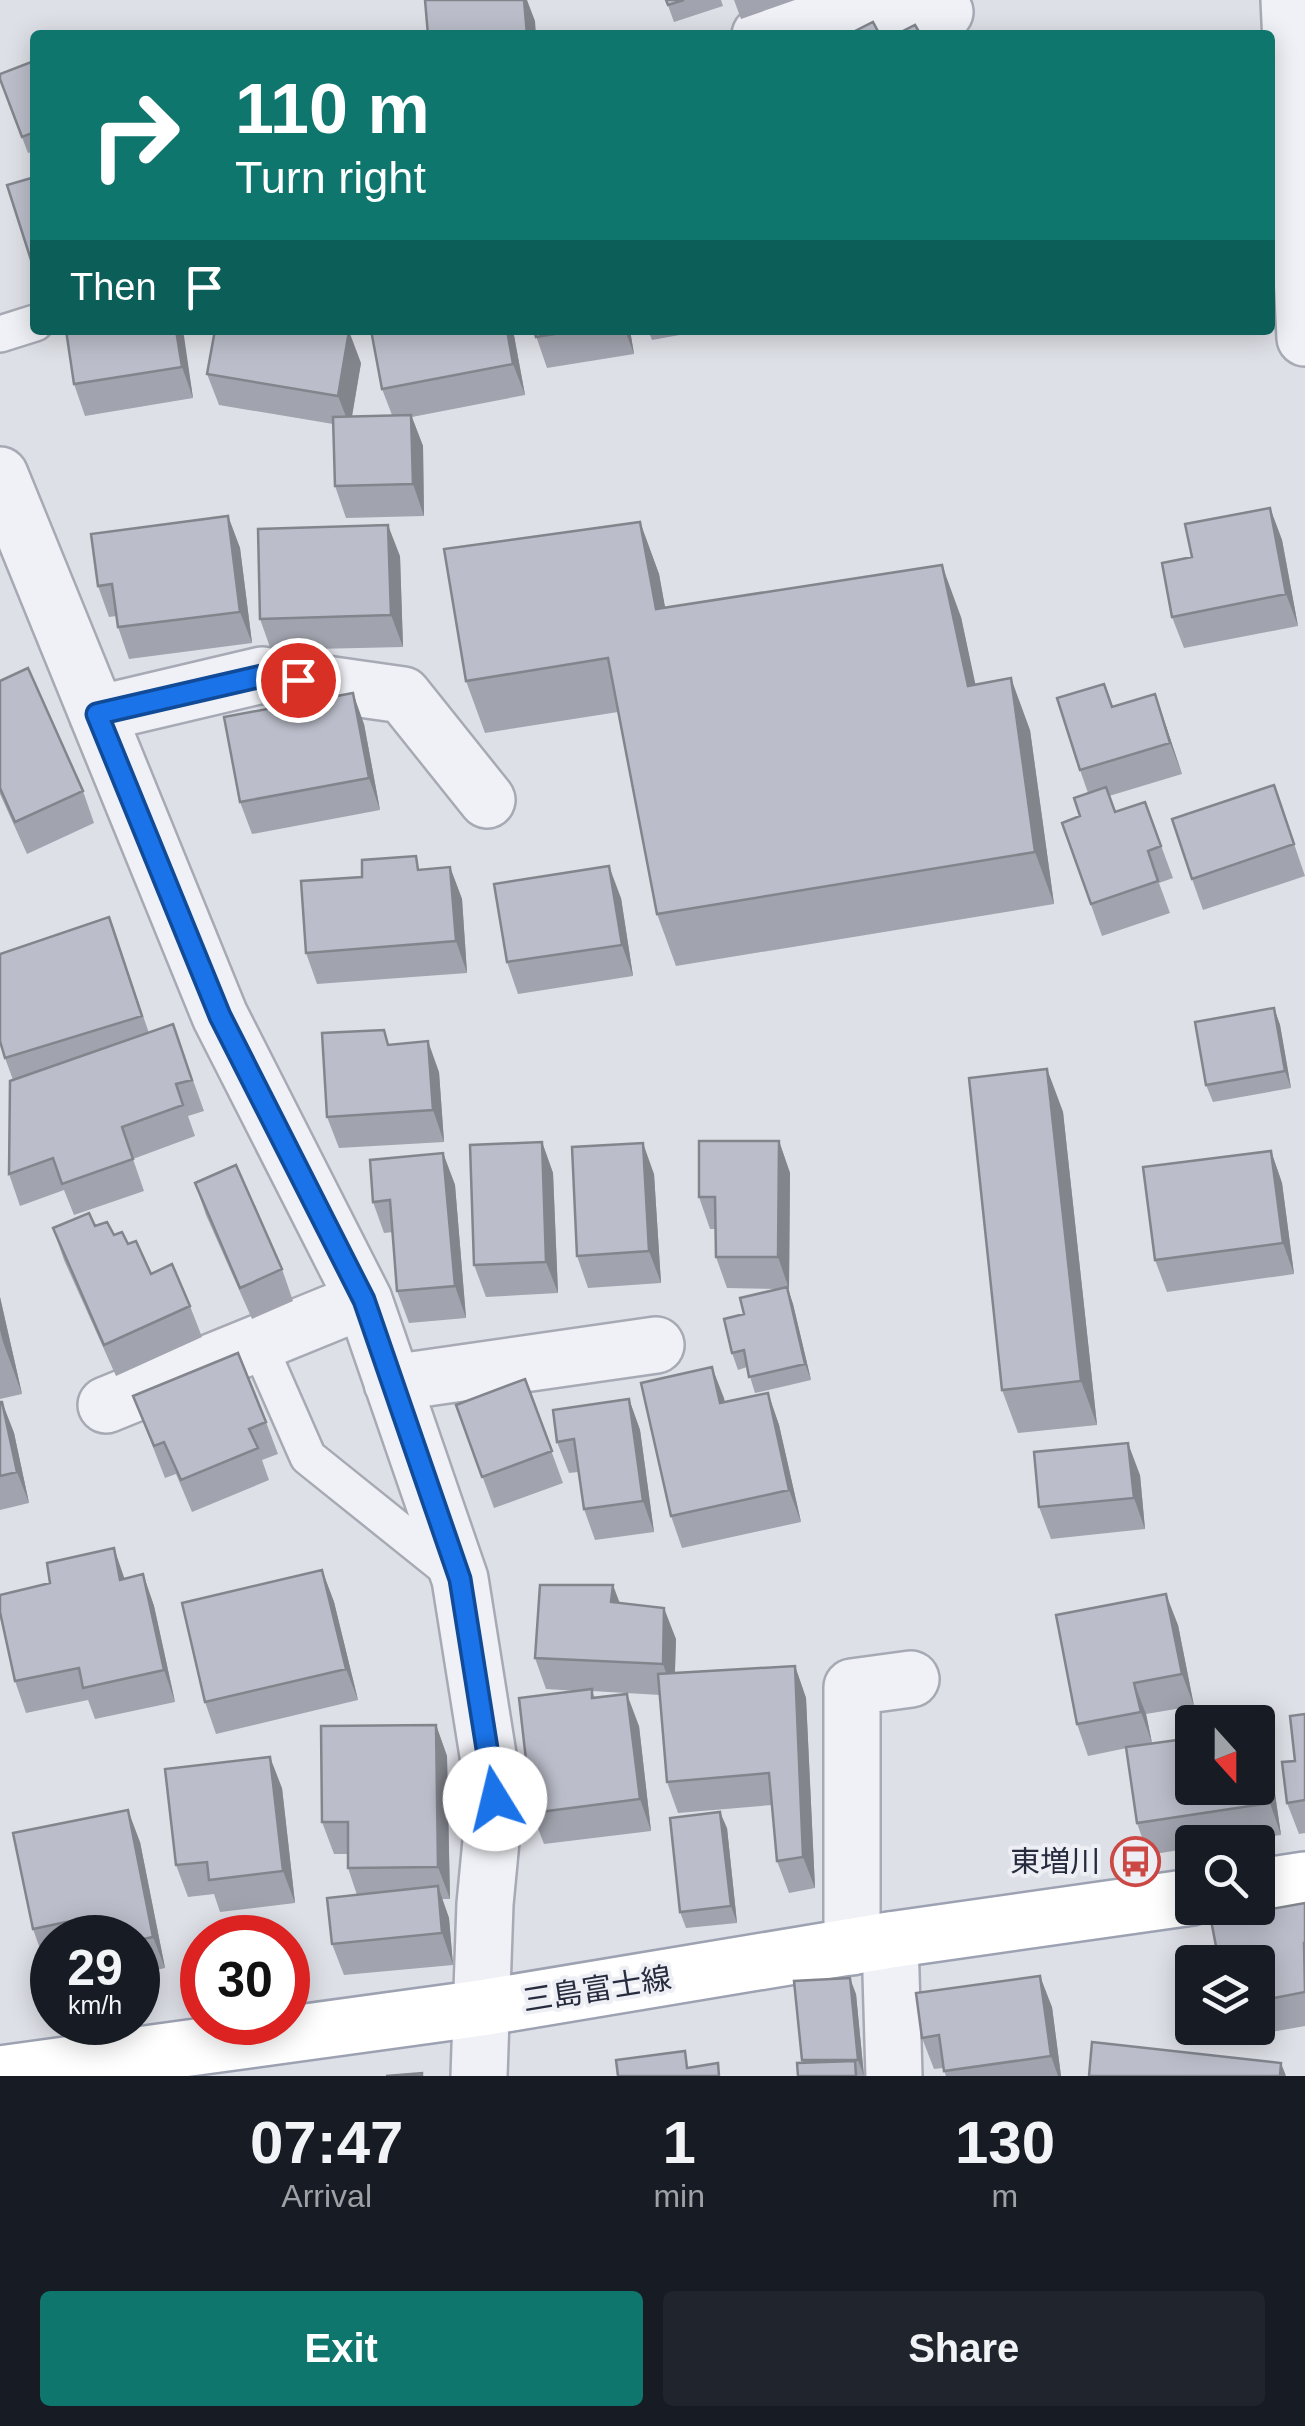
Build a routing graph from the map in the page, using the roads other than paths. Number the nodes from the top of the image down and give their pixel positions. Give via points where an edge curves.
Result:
1 (1290, 0) edge
2 (946, 16) edge
3 (772, 30) edge
4 (1275, 317) edge
5 (30, 325) edge
6 (0, 334) edge
7 (1304, 336) edge
8 (0, 475) edge
9 (97, 714) junction
10 (487, 800) dead end
11 (364, 1300) junction
12 (258, 1343) junction
13 (656, 1345) dead end
14 (392, 1383) junction
15 (106, 1405) dead end
16 (460, 1579) junction
17 (911, 1680) dead end
18 (1305, 1880) edge
19 (1275, 1884) edge
20 (1175, 1899) edge
21 (871, 1943) junction
22 (481, 2008) junction
23 (0, 2074) edge
24 (479, 2076) edge
25 (894, 2076) edge

1 - 7 street
2 - 3 street
4 - 7 street
5 - 6 lane
8 - 9 street
9 - 10 street via 262,676 403,695
9 - 11 street via 220,1016
11 - 12 street
11 - 14 street
12 - 15 street
12 - 16 lane via 308,1457
13 - 14 street
14 - 16 street
16 - 22 street via 495,1799
17 - 21 street via 852,1687
18 - 19 main road
20 - 21 main road, 三島富士線
21 - 22 main road, 三島富士線
21 - 25 street
22 - 23 main road, 三島富士線
22 - 24 street

